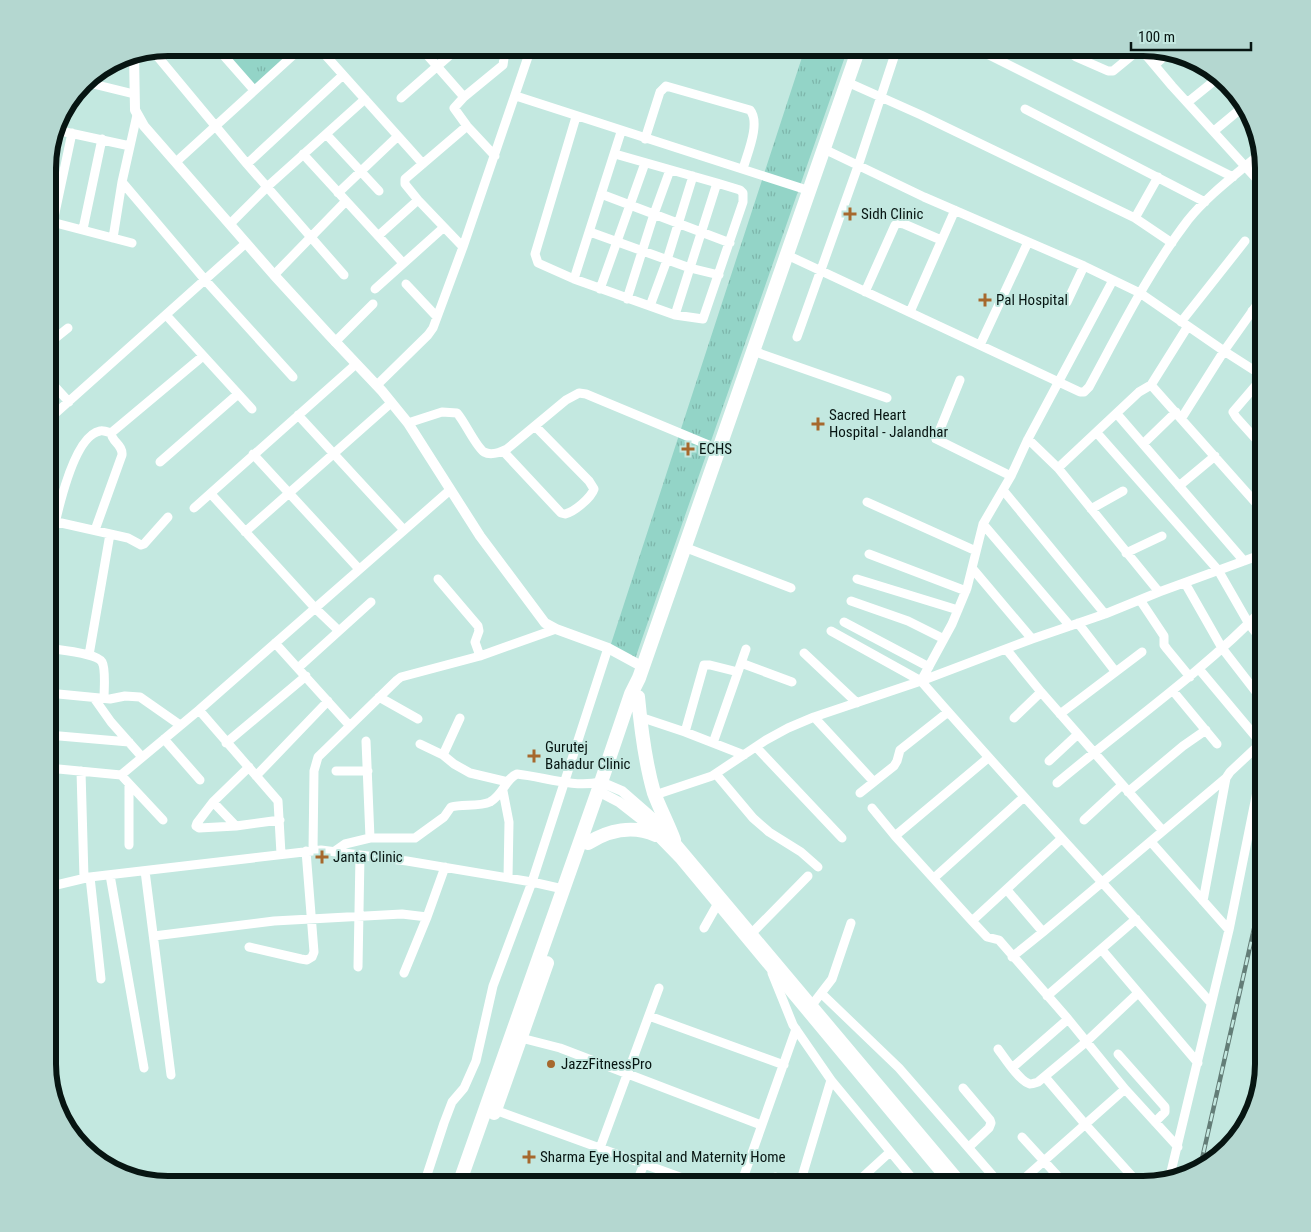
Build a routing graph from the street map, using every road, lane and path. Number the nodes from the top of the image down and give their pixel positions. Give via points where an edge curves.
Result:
1 (158, 56) edge
2 (225, 56) edge
3 (292, 56) edge
4 (326, 56) edge
5 (428, 56) edge
6 (449, 56) edge
7 (503, 56) edge
8 (528, 56) edge
9 (856, 56) edge
10 (894, 56) edge
11 (991, 56) edge
12 (1075, 56) edge
13 (1131, 56) edge
14 (1148, 56) edge
15 (1163, 58) edge
16 (134, 62) edge
17 (1155, 65) junction
18 (437, 66) junction
19 (343, 75) junction
20 (1214, 81) edge
21 (847, 82) junction
22 (94, 84) edge
23 (254, 90) junction
24 (134, 94) junction
25 (516, 96) junction
26 (464, 97) junction
27 (880, 97) junction
28 (401, 98) dead end
29 (365, 99) junction
30 (1188, 102) junction
31 (1024, 109) dead end
32 (1238, 111) edge
33 (137, 115) junction
34 (576, 117) junction
35 (215, 126) junction
36 (467, 126) junction
37 (63, 131) edge
38 (1214, 131) junction
39 (622, 132) junction
40 (72, 133) junction
41 (326, 134) junction
42 (398, 136) junction
43 (102, 139) junction
44 (645, 139) junction
45 (130, 146) junction
46 (824, 149) junction
47 (303, 154) junction
48 (615, 154) junction
49 (495, 156) junction
50 (1255, 159) edge
51 (176, 162) junction
52 (645, 163) junction
53 (247, 164) junction
54 (423, 164) junction
55 (858, 166) junction
56 (1245, 167) junction
57 (743, 169) junction
58 (670, 170) junction
59 (361, 171) junction
60 (693, 176) junction
61 (1233, 177) junction
62 (1158, 178) junction
63 (1255, 178) edge
64 (122, 182) junction
65 (717, 183) junction
66 (267, 187) junction
67 (378, 191) dead end
68 (810, 191) junction
69 (338, 193) junction
70 (601, 194) junction
71 (56, 200) edge
72 (418, 200) junction
73 (346, 201) junction
74 (1205, 202) junction
75 (630, 205) junction
76 (955, 210) junction
77 (654, 214) junction
78 (1135, 218) junction
79 (56, 222) edge
80 (679, 223) junction
81 (230, 224) junction
82 (443, 228) junction
83 (83, 229) junction
84 (702, 231) junction
85 (590, 232) junction
86 (378, 236) junction
87 (113, 238) junction
88 (311, 238) junction
89 (941, 240) junction
90 (1245, 241) dead end
91 (617, 242) junction
92 (1028, 242) junction
93 (132, 243) dead end
94 (246, 243) junction
95 (730, 243) junction
96 (1172, 243) junction
97 (464, 247) junction
98 (642, 251) junction
99 (787, 255) junction
100 (667, 260) junction
101 (404, 263) junction
102 (1084, 266) junction
103 (690, 268) junction
104 (821, 271) junction
105 (274, 275) junction
106 (344, 275) dead end
107 (719, 276) junction
108 (574, 279) junction
109 (1114, 280) junction
110 (206, 281) junction
111 (406, 284) dead end
112 (375, 289) dead end
113 (600, 289) junction
114 (865, 292) junction
115 (1140, 293) junction
116 (627, 299) junction
117 (1066, 302) dead end
118 (373, 304) dead end
119 (650, 306) junction
120 (1255, 307) edge
121 (1252, 311) junction
122 (910, 312) junction
123 (1255, 313) edge
124 (675, 315) junction
125 (167, 316) junction
126 (437, 316) junction
127 (1184, 324) junction
128 (68, 328) dead end
129 (796, 337) dead end
130 (56, 338) edge
131 (335, 342) junction
132 (980, 345) junction
133 (753, 351) junction
134 (1224, 352) junction
135 (203, 356) junction
136 (356, 364) junction
137 (1255, 371) edge
138 (293, 377) dead end
139 (960, 380) dead end
140 (1059, 382) junction
141 (376, 385) junction
142 (1151, 385) junction
143 (1255, 386) edge
144 (56, 388) edge
145 (238, 394) junction
146 (887, 398) dead end
147 (69, 402) junction
148 (391, 403) junction
149 (252, 409) dead end
150 (56, 413) edge
151 (1117, 414) junction
152 (298, 415) junction
153 (1179, 416) junction
154 (408, 423) junction
155 (535, 426) junction
156 (111, 433) junction
157 (1097, 433) junction
158 (1255, 438) edge
159 (1028, 439) junction
160 (1143, 444) junction
161 (718, 449) junction
162 (503, 451) junction
163 (253, 454) junction
164 (333, 454) junction
165 (1215, 456) junction
166 (160, 462) dead end
167 (1058, 468) junction
168 (1011, 476) junction
169 (1179, 486) junction
170 (450, 490) junction
171 (1003, 490) junction
172 (1123, 491) dead end
173 (289, 493) junction
174 (211, 494) junction
175 (867, 502) dead end
176 (1255, 502) edge
177 (56, 507) edge
178 (194, 508) dead end
179 (1090, 510) junction
180 (168, 517) dead end
181 (56, 521) edge
182 (983, 524) junction
183 (95, 530) junction
184 (404, 530) junction
185 (244, 532) junction
186 (110, 534) junction
187 (1162, 536) dead end
188 (684, 547) junction
189 (976, 551) junction
190 (1126, 553) junction
191 (869, 554) dead end
192 (1255, 557) edge
193 (1244, 561) junction
194 (972, 568) junction
195 (359, 569) junction
196 (1218, 570) junction
197 (438, 579) dead end
198 (857, 579) dead end
199 (1185, 584) junction
200 (791, 588) dead end
201 (966, 591) junction
202 (1159, 592) junction
203 (1140, 600) junction
204 (851, 601) dead end
205 (371, 602) dead end
206 (315, 608) junction
207 (958, 610) junction
208 (1105, 614) junction
209 (1255, 617) edge
210 (844, 622) dead end
211 (1248, 624) junction
212 (1074, 625) junction
213 (556, 629) junction
214 (339, 631) junction
215 (831, 631) dead end
216 (1255, 632) edge
217 (944, 638) junction
218 (1032, 639) junction
219 (275, 643) junction
220 (608, 648) junction
221 (1222, 648) junction
222 (56, 649) edge
223 (746, 649) dead end
224 (1006, 649) junction
225 (1142, 652) dead end
226 (804, 653) dead end
227 (88, 655) junction
228 (480, 656) junction
229 (929, 667) junction
230 (298, 668) junction
231 (740, 668) junction
232 (1199, 668) junction
233 (1115, 671) junction
234 (641, 672) junction
235 (306, 676) junction
236 (1190, 677) junction
237 (921, 681) junction
238 (792, 682) dead end
239 (1255, 691) edge
240 (1040, 692) junction
241 (1173, 692) junction
242 (56, 694) edge
243 (638, 697) junction
244 (94, 698) junction
245 (104, 698) junction
246 (379, 698) junction
247 (328, 701) junction
248 (857, 703) junction
249 (199, 710) junction
250 (948, 712) junction
251 (1060, 714) junction
252 (814, 717) junction
253 (460, 718) dead end
254 (640, 718) junction
255 (1014, 718) dead end
256 (418, 719) dead end
257 (180, 725) junction
258 (350, 726) junction
259 (1206, 730) junction
260 (685, 732) junction
261 (1078, 734) junction
262 (56, 736) edge
263 (1255, 736) edge
264 (164, 739) junction
265 (366, 741) dead end
266 (129, 742) junction
267 (226, 742) junction
268 (713, 743) junction
269 (420, 744) dead end
270 (1218, 744) dead end
271 (756, 747) junction
272 (1255, 749) edge
273 (1094, 752) junction
274 (443, 755) junction
275 (744, 755) junction
276 (142, 757) junction
277 (988, 758) junction
278 (1049, 761) dead end
279 (249, 767) junction
280 (56, 769) edge
281 (81, 771) junction
282 (336, 771) dead end
283 (368, 771) junction
284 (716, 774) junction
285 (120, 775) junction
286 (256, 776) junction
287 (1226, 778) junction
288 (200, 780) dead end
289 (508, 782) junction
290 (874, 782) junction
291 (564, 783) junction
292 (1057, 783) dead end
293 (129, 784) junction
294 (600, 787) junction
295 (1125, 788) junction
296 (503, 791) junction
297 (860, 792) dead end
298 (655, 795) junction
299 (1024, 798) junction
300 (213, 802) junction
301 (1255, 802) edge
302 (872, 808) dead end
303 (163, 820) dead end
304 (280, 820) junction
305 (1084, 820) dead end
306 (236, 826) junction
307 (1163, 831) junction
308 (656, 835) junction
309 (895, 836) junction
310 (370, 838) junction
311 (842, 838) dead end
312 (1061, 839) junction
313 (674, 840) junction
314 (1151, 842) junction
315 (588, 843) junction
316 (129, 845) dead end
317 (309, 851) junction
318 (335, 852) junction
319 (281, 854) junction
320 (360, 855) junction
321 (683, 856) junction
322 (445, 867) junction
323 (818, 867) dead end
324 (145, 871) junction
325 (110, 875) junction
326 (808, 876) dead end
327 (87, 878) junction
328 (508, 878) junction
329 (934, 878) junction
330 (532, 882) junction
331 (1101, 882) junction
332 (56, 885) edge
333 (563, 889) junction
334 (1006, 890) junction
335 (1203, 901) junction
336 (718, 905) junction
337 (359, 916) junction
338 (427, 917) junction
339 (311, 919) junction
340 (1136, 919) junction
341 (972, 921) junction
342 (850, 923) dead end
343 (704, 928) dead end
344 (1229, 930) junction
345 (1043, 932) junction
346 (752, 933) junction
347 (154, 936) junction
348 (249, 947) dead end
349 (1102, 950) junction
350 (1012, 957) junction
351 (358, 967) dead end
352 (771, 970) junction
353 (404, 973) dead end
354 (101, 980) dead end
355 (659, 988) dead end
356 (1138, 993) junction
357 (822, 994) junction
358 (1047, 996) junction
359 (1211, 1003) junction
360 (812, 1005) junction
361 (649, 1016) junction
362 (1068, 1019) junction
363 (796, 1029) junction
364 (521, 1038) junction
365 (1086, 1042) junction
366 (998, 1049) dead end
367 (1118, 1054) dead end
368 (1198, 1063) junction
369 (784, 1065) junction
370 (144, 1068) dead end
371 (1012, 1068) junction
372 (628, 1074) junction
373 (171, 1075) dead end
374 (1045, 1076) junction
375 (830, 1080) junction
376 (963, 1088) dead end
377 (1124, 1089) junction
378 (495, 1110) junction
379 (1155, 1122) junction
380 (1085, 1124) junction
381 (761, 1125) junction
382 (1022, 1137) dead end
383 (969, 1147) junction
384 (1178, 1147) junction
385 (600, 1148) junction
386 (890, 1152) junction
387 (1044, 1161) junction
388 (644, 1164) junction
389 (1171, 1172) edge
390 (427, 1176) edge
391 (462, 1176) edge
392 (472, 1176) edge
393 (639, 1176) edge
394 (677, 1176) edge
395 (744, 1176) edge
396 (802, 1176) edge
397 (864, 1176) edge
398 (910, 1176) edge
399 (943, 1176) edge
400 (956, 1176) edge
401 (993, 1176) edge
402 (1027, 1176) edge
403 (1058, 1176) edge
404 (1132, 1176) edge

1 - 35 street
2 - 23 street
3 - 23 street
4 - 19 street
5 - 18 street
6 - 18 street
7 - 26 street via 502,65
8 - 25 street
9 - 21 main road
10 - 27 street
11 - 61 street
12 - 13 street via 1113,71
14 - 17 street
15 - 17 street
16 - 24 street
17 - 30 street
18 - 26 street
18 - 28 street
19 - 29 street
19 - 53 street
20 - 30 street
21 - 27 street
21 - 46 main road
22 - 24 street
23 - 35 street
24 - 33 street
25 - 34 street
25 - 49 street
26 - 36 street via 454,108
27 - 55 street
27 - 78 street
29 - 41 street
29 - 42 street
30 - 38 street
31 - 62 street
32 - 38 street
33 - 45 street
33 - 51 street
34 - 39 street
34 - 108 street via 535,254 538,263
35 - 51 street
35 - 53 street
36 - 49 street
36 - 54 street
37 - 40 street
38 - 56 street
39 - 44 street
39 - 48 street
40 - 43 street
40 - 71 street
41 - 47 street
41 - 59 street
42 - 54 street
42 - 59 street
43 - 45 street
43 - 83 street
44 - 57 street
44 - 57 street via 660,92 666,86 750,110 755,126
45 - 64 street
46 - 55 street
46 - 68 main road
47 - 66 street
47 - 69 street
48 - 52 street
48 - 70 street
49 - 97 street
50 - 56 street
51 - 81 street
52 - 58 street
52 - 75 street
53 - 66 street
54 - 72 street via 405,182
55 - 76 street
55 - 104 street
56 - 61 street
56 - 63 street
57 - 68 street
58 - 60 street
58 - 77 street
59 - 67 street
59 - 69 street
60 - 65 street
60 - 80 street
61 - 74 street
62 - 74 street
62 - 78 street
64 - 87 street
64 - 110 street
65 - 84 street
65 - 95 street via 743,193
66 - 81 street
66 - 88 street
68 - 99 main road
69 - 73 street
70 - 75 street
70 - 85 street
72 - 82 street
72 - 86 street
73 - 86 street
73 - 88 street
74 - 96 street
75 - 77 street
75 - 91 street
76 - 89 street
76 - 92 street
77 - 80 street
77 - 98 street
78 - 96 street
79 - 83 street
80 - 84 street
80 - 100 street
81 - 94 street
82 - 97 street
82 - 101 street
83 - 87 street
84 - 95 street
84 - 103 street
85 - 91 street
85 - 108 street
86 - 101 street
87 - 93 street
88 - 105 street
88 - 106 street
89 - 114 street via 904,224 895,225
89 - 122 street
90 - 127 street
91 - 98 street
91 - 113 street
92 - 102 street
92 - 132 street
94 - 105 street
94 - 110 street
95 - 107 street
96 - 115 street
97 - 126 street
98 - 100 street
98 - 116 street
99 - 104 street
99 - 133 main road
100 - 103 street
100 - 119 street
101 - 112 street
102 - 109 street
102 - 117 street
103 - 107 street
103 - 124 street
104 - 114 street
104 - 129 street
105 - 131 street
107 - 124 street via 703,320
108 - 113 street
109 - 115 street
109 - 140 street
110 - 125 street
110 - 138 street
111 - 126 street
113 - 116 street
114 - 122 street
115 - 127 street
115 - 140 street via 1086,390 1080,392
116 - 119 street
118 - 131 street
119 - 124 street
120 - 121 street
121 - 123 street
121 - 134 street
122 - 132 street
125 - 135 street
125 - 147 street
126 - 141 street via 428,336
127 - 134 street
127 - 142 street
128 - 130 street
131 - 136 street
132 - 140 street
133 - 146 street
133 - 161 main road
134 - 137 street
134 - 153 street
135 - 145 street
135 - 156 street
136 - 141 street
136 - 152 street
139 - 168 street via 936,438
140 - 159 street
141 - 148 street
142 - 151 street
142 - 153 street
143 - 158 street via 1233,412
144 - 147 street
145 - 149 street
145 - 166 street
147 - 150 street
148 - 154 street
148 - 164 street
151 - 157 street
151 - 160 street
152 - 163 street
152 - 164 street
153 - 160 street
153 - 165 street
154 - 162 street via 435,413 453,412 485,452
154 - 170 street
155 - 161 street via 572,396 586,394
155 - 162 street
155 - 162 street via 594,489 571,512 562,513
156 - 177 street via 97,432 84,443 76,454
156 - 183 street via 122,448 122,455
157 - 167 street
157 - 196 street
159 - 167 street
159 - 168 street
160 - 169 street
161 - 188 main road
163 - 173 street
163 - 174 street
164 - 173 street
164 - 184 street
165 - 169 street
165 - 176 street
167 - 179 street
168 - 171 street
169 - 193 street
170 - 184 street
170 - 213 street via 545,623
171 - 182 street
171 - 208 street
172 - 179 street
173 - 185 street
173 - 195 street
174 - 178 street
174 - 185 street
175 - 189 street
179 - 190 street
180 - 186 street via 142,544
181 - 183 street
182 - 189 street
182 - 212 street
183 - 186 street
184 - 195 street
185 - 206 street
186 - 227 street
187 - 190 street
188 - 200 street
188 - 234 main road
189 - 194 street
190 - 202 street
191 - 201 street
192 - 193 street
193 - 196 street
194 - 201 street
194 - 218 street
195 - 206 street
196 - 199 street
196 - 211 street
197 - 228 street via 478,626 475,642
198 - 207 street
199 - 202 street
199 - 221 street
201 - 207 street
202 - 203 street
203 - 208 street
203 - 236 street via 1164,636 1167,649
204 - 217 street
205 - 214 street
206 - 214 street
206 - 219 street
207 - 217 street
208 - 212 street
209 - 211 street
210 - 229 street
211 - 216 street
211 - 221 street
212 - 218 street
212 - 233 street
213 - 220 street
213 - 228 street
214 - 230 street
215 - 237 street
217 - 229 street
218 - 224 street
219 - 230 street
219 - 249 street
220 - 234 street
220 - 291 street
221 - 232 street
221 - 239 street
222 - 227 street
223 - 231 street
224 - 237 street
224 - 240 street
225 - 233 street
226 - 248 street
227 - 245 street via 103,664
228 - 246 street via 401,677
229 - 237 street
230 - 235 street
231 - 238 street
231 - 260 street via 704,665
231 - 268 street
232 - 236 street
232 - 263 street
233 - 251 street
234 - 243 main road
234 - 294 main road
235 - 247 street
235 - 267 street
236 - 241 street
237 - 248 street
237 - 250 street
240 - 251 street
240 - 255 street
241 - 259 street
241 - 273 street
242 - 244 street
243 - 254 main road
243 - 294 main road
244 - 245 street
244 - 266 street
245 - 257 street via 140,697
246 - 256 street
246 - 258 street
247 - 258 street
247 - 286 street
248 - 252 street
249 - 257 street
249 - 267 street
250 - 277 street
250 - 290 street via 900,750 894,766
251 - 261 street
252 - 271 street
252 - 290 street
253 - 274 street
254 - 260 street
254 - 298 main road
257 - 264 street
258 - 317 street via 315,763
259 - 270 street
259 - 295 street
260 - 268 street
261 - 273 street
261 - 278 street
262 - 266 street
264 - 276 street
264 - 288 street
265 - 283 street
266 - 276 street
267 - 279 street
268 - 275 street
269 - 274 street
271 - 275 street
271 - 311 street
272 - 287 street
273 - 292 street
273 - 295 street
274 - 289 street via 470,773
275 - 284 street
276 - 285 street
277 - 299 street
277 - 309 street
279 - 286 street
279 - 300 street
280 - 281 street
281 - 285 street
281 - 327 street
282 - 283 street
283 - 310 street
284 - 298 street
284 - 323 street via 769,832
285 - 293 street
286 - 304 street via 278,801
287 - 307 street
287 - 335 street
289 - 291 street via 517,774
289 - 296 street
290 - 297 street
291 - 294 street
291 - 330 street
293 - 303 street
293 - 316 street
294 - 308 street
294 - 313 street via 622,791
294 - 315 main road
294 - 333 main road
295 - 305 street
295 - 307 street
296 - 310 street via 485,804 451,807 444,817 415,838
296 - 328 street via 509,822
298 - 313 main road
299 - 312 street
299 - 329 street
300 - 306 street
300 - 306 street via 196,826
301 - 344 street
302 - 309 street
304 - 306 street
304 - 319 street
307 - 314 street
308 - 315 main road via 646,830 630,829 600,836
308 - 321 street
309 - 329 street
310 - 318 street via 346,844
312 - 331 street
312 - 334 street
313 - 321 street
314 - 331 street
314 - 335 street
315 - 364 main road
317 - 318 street
317 - 319 street
317 - 339 street
318 - 320 street
319 - 324 street
320 - 322 street
320 - 337 street
321 - 336 street
321 - 346 street
322 - 328 street
322 - 338 street
324 - 325 street
324 - 347 street
325 - 327 street
325 - 370 street
326 - 346 street
327 - 332 street
327 - 354 street
328 - 330 street
329 - 341 street
330 - 333 street
330 - 390 street via 494,986 471,1074 452,1102
331 - 340 street
331 - 345 street
333 - 391 main road
334 - 341 street
334 - 345 street
335 - 344 street
336 - 343 street
336 - 352 street
337 - 338 street via 402,914
337 - 339 street
337 - 351 street
338 - 353 street
339 - 347 street
339 - 348 street via 314,952 307,960
340 - 349 street
340 - 359 street
341 - 350 street via 987,937 999,940
342 - 357 street via 832,979
344 - 359 street
345 - 350 street
346 - 360 street
347 - 373 street
349 - 356 street
349 - 358 street
350 - 358 street
352 - 363 street
352 - 399 street
355 - 361 street
356 - 365 street
356 - 368 street
357 - 360 street
357 - 383 street via 899,1068
358 - 362 street
359 - 368 street
360 - 400 street
361 - 369 street
361 - 372 street
362 - 365 street
362 - 371 street
363 - 369 street
363 - 375 street
364 - 372 street via 560,1048
364 - 378 main road
365 - 374 street
365 - 377 street
366 - 371 street
367 - 379 street via 1165,1107 1165,1112
368 - 384 street
369 - 381 street
371 - 374 street via 1031,1084
372 - 381 street
372 - 385 street
374 - 380 street
375 - 386 street
375 - 396 street
376 - 383 street via 991,1123
377 - 379 street
377 - 380 street
378 - 385 street
378 - 392 main road
379 - 384 street
380 - 387 street
380 - 404 street
381 - 395 street
382 - 387 street
383 - 401 street
384 - 389 street
385 - 388 street
386 - 397 street
386 - 398 street
387 - 402 street
387 - 403 street
388 - 393 street
388 - 394 street

